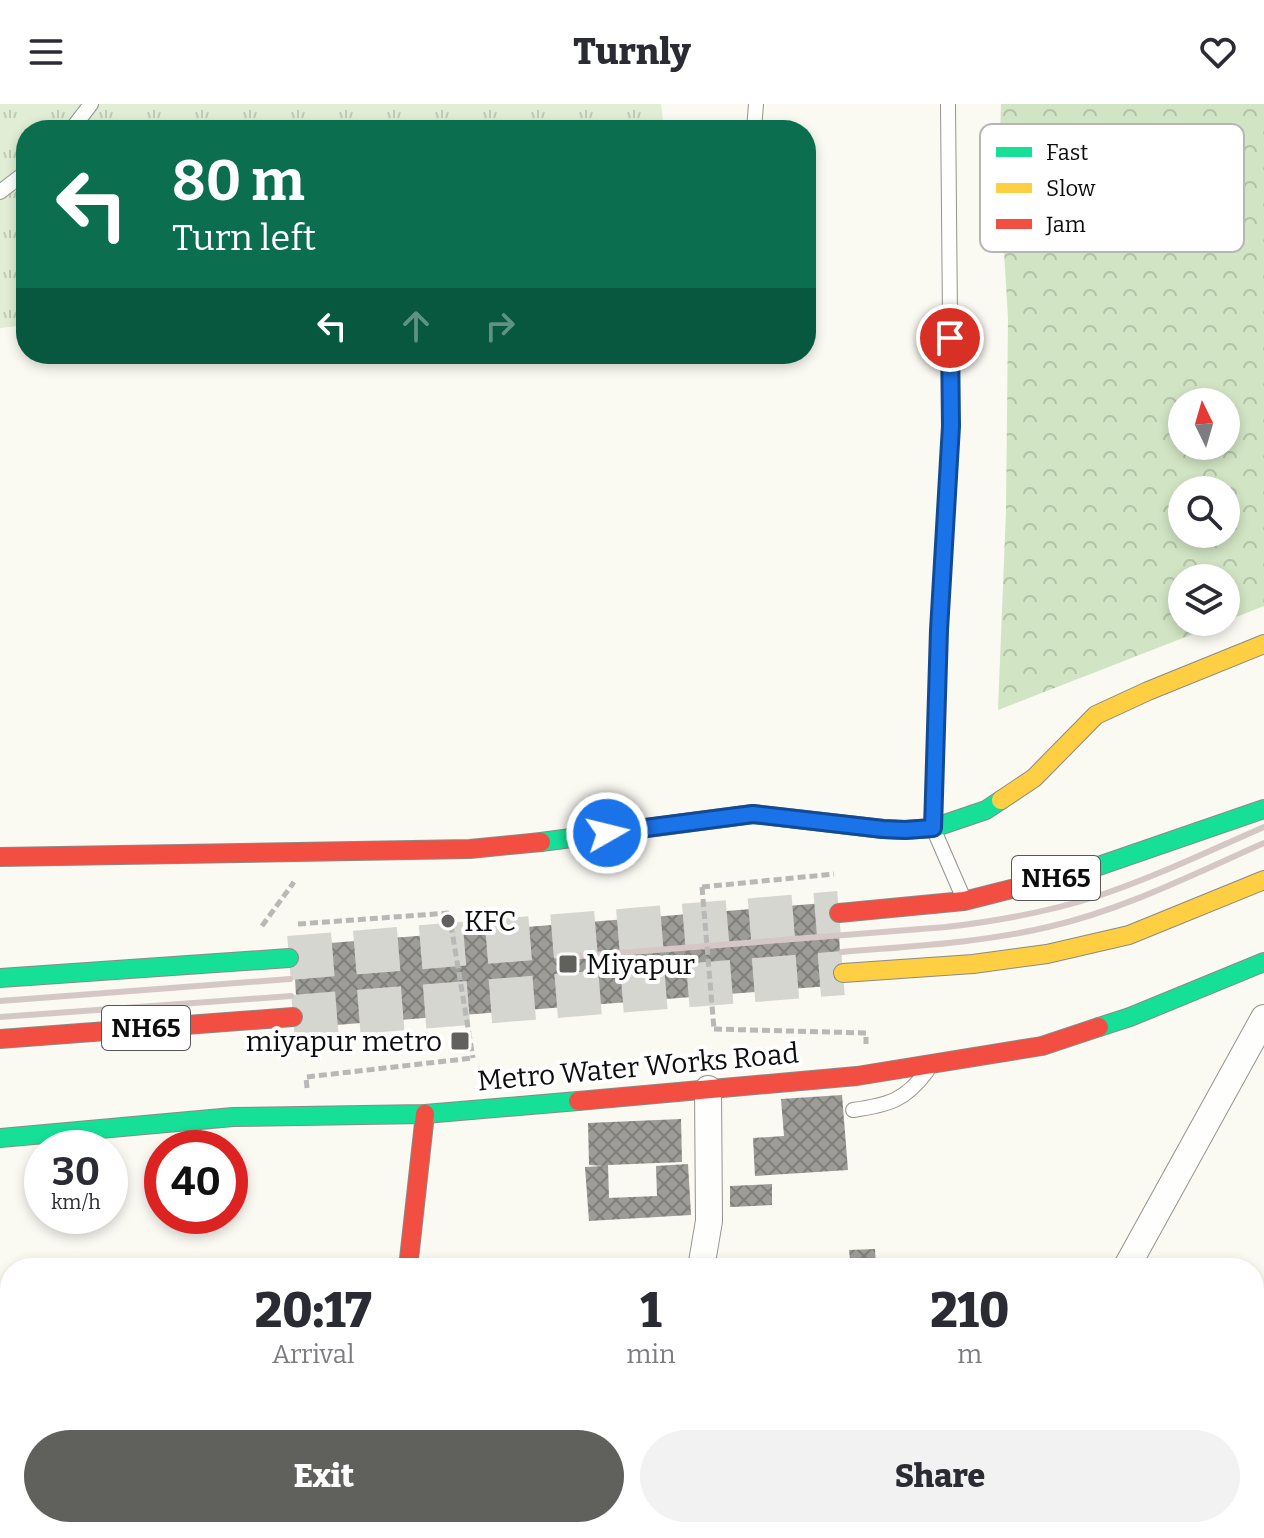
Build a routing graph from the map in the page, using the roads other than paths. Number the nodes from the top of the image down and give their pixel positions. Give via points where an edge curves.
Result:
1 (91, 104) edge
2 (948, 104) edge
3 (79, 120) edge
4 (16, 180) edge
5 (0, 192) edge
6 (1264, 644) edge
7 (1264, 809) edge
8 (933, 828) junction
9 (0, 857) edge
10 (1264, 880) edge
11 (964, 901) junction
12 (839, 913) tunnel mouth
13 (289, 958) tunnel mouth
14 (1264, 962) edge
15 (843, 973) tunnel mouth
16 (1, 978) edge
17 (293, 1017) tunnel mouth
18 (1264, 1018) edge
19 (0, 1039) edge
20 (932, 1064) junction
21 (708, 1089) junction
22 (853, 1110) dead end
23 (425, 1114) junction
24 (0, 1138) edge
25 (409, 1258) edge
26 (703, 1258) edge
27 (1132, 1258) edge

1 - 3 lane
2 - 8 lane via 951,426
4 - 5 lane
6 - 8 main road via 1096,715 1034,778 986,810
7 - 11 main road, NH65 via 1088,870
8 - 9 main road via 883,829 753,814 470,849
8 - 11 lane
10 - 15 main road, NH65 via 1129,935 1061,951 973,964
11 - 12 main road, NH65
13 - 16 main road, NH65
14 - 20 main road, Metro Water Works Road via 1130,1017 1042,1046
17 - 19 main road, NH65
18 - 27 street
20 - 21 main road, Metro Water Works Road via 755,1090
20 - 22 lane via 903,1097
21 - 23 main road, Metro Water Works Road
21 - 26 street via 709,1221
23 - 24 main road, Metro Water Works Road via 233,1117
23 - 25 main road

